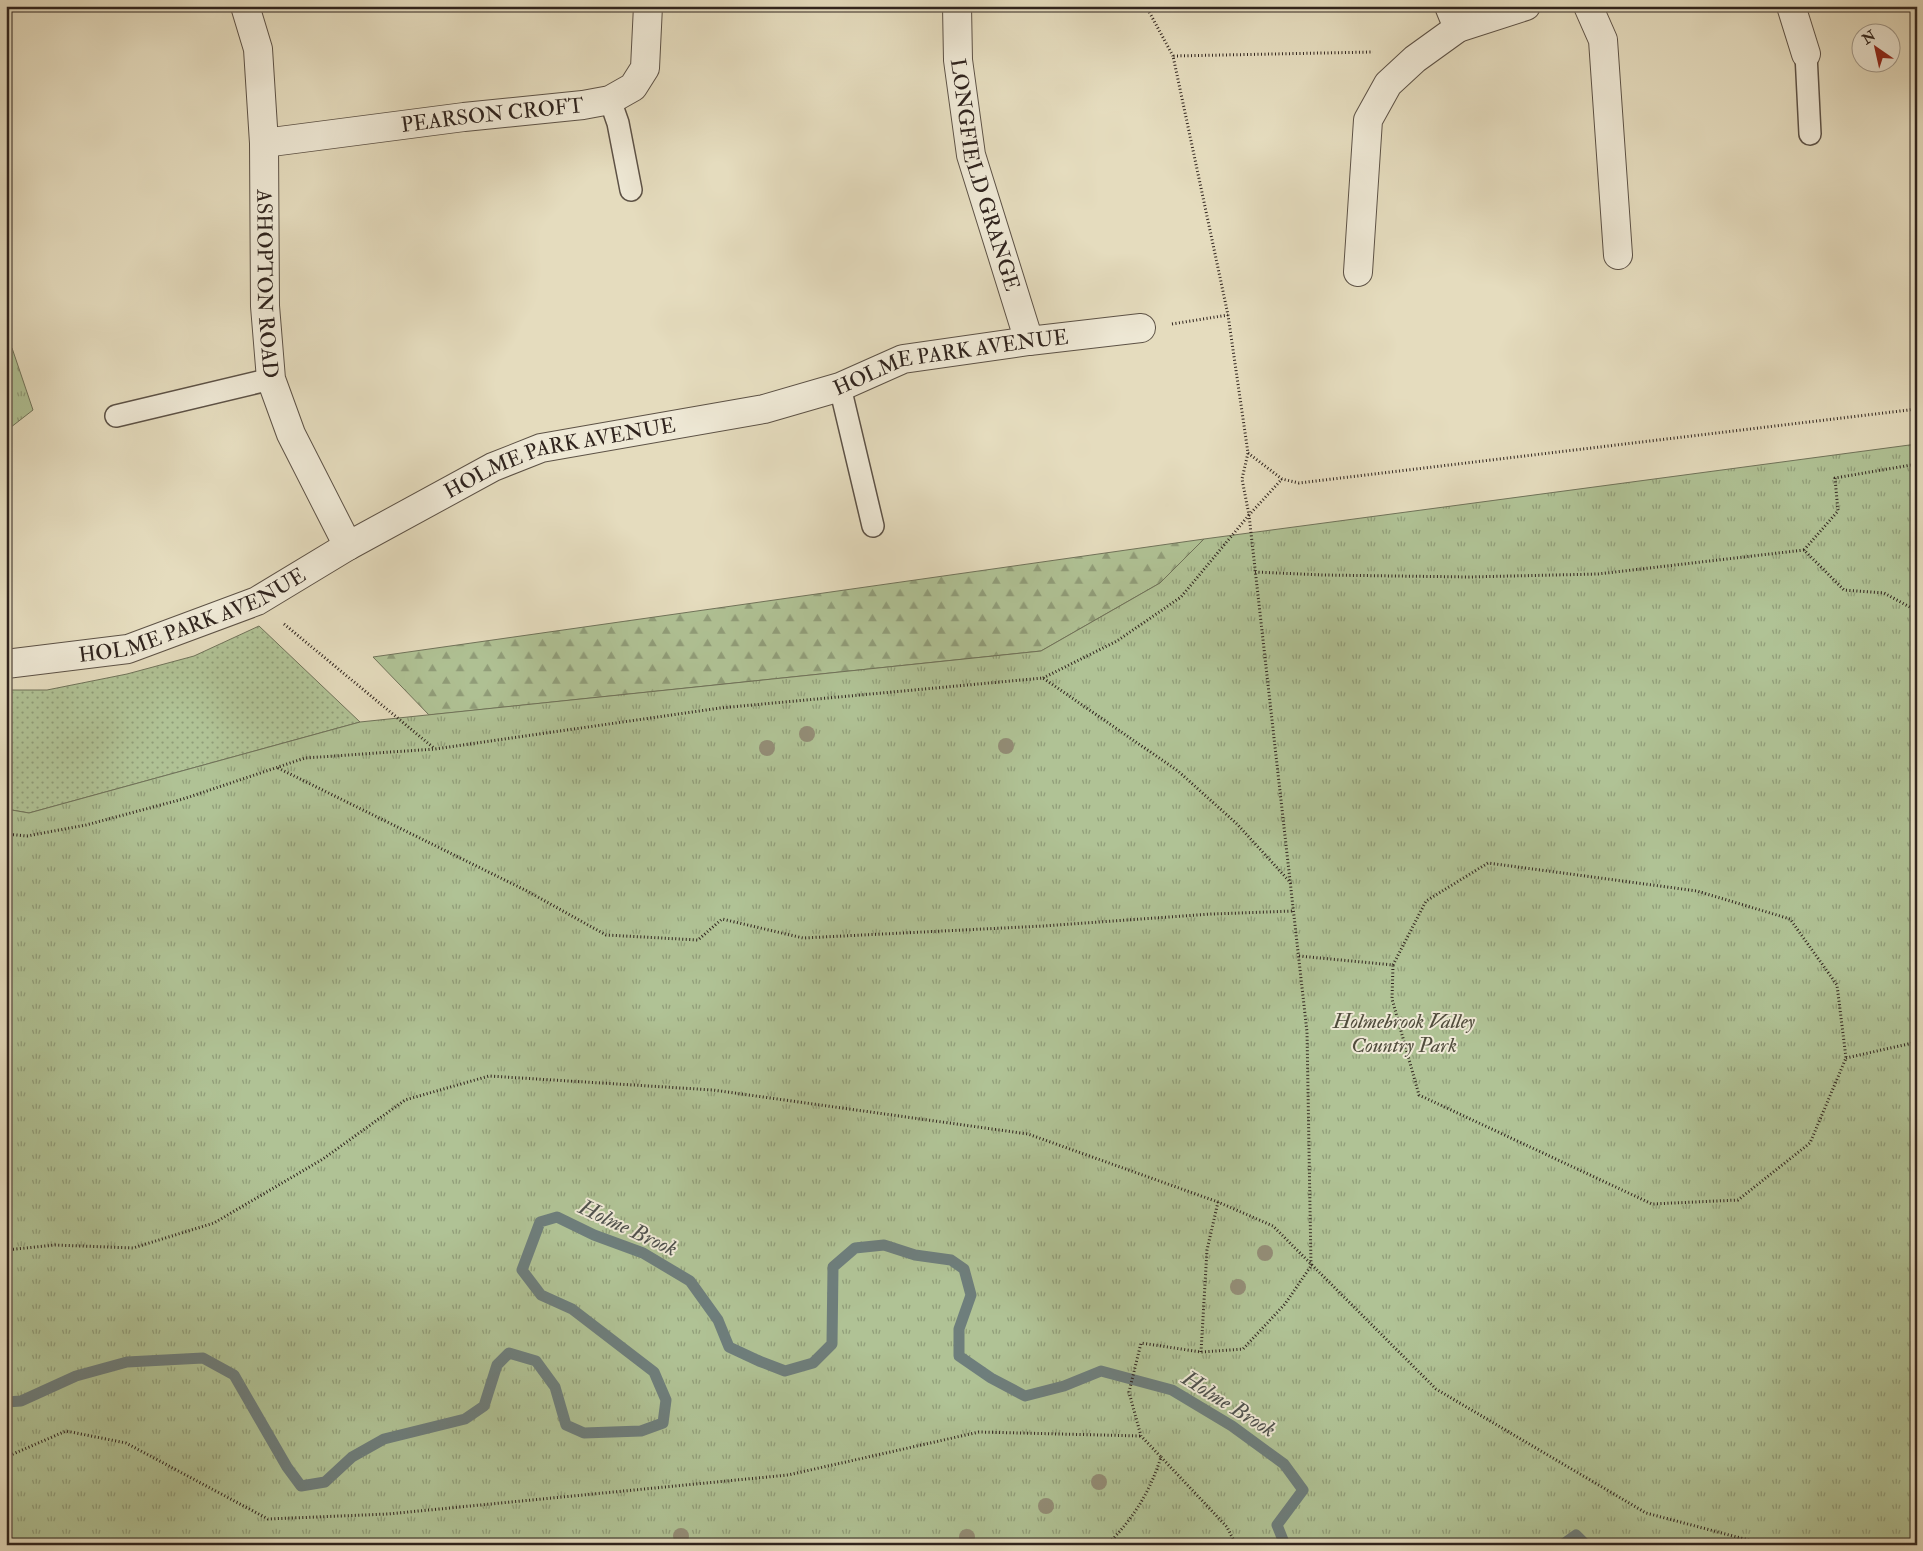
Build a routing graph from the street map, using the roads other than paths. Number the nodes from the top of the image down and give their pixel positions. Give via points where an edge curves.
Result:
1 (245, 6) edge
2 (648, 6) edge
3 (957, 6) edge
4 (1526, 6) edge
5 (1588, 6) edge
6 (1791, 6) edge
7 (1453, 17) edge
8 (1806, 54) joint
9 (610, 100) junction
10 (1810, 134) dead end
11 (264, 143) junction
12 (632, 190) dead end
13 (1618, 255) dead end
14 (1358, 272) dead end
15 (1141, 328) road end
16 (1029, 342) junction
17 (271, 379) junction
18 (840, 387) junction
19 (116, 416) dead end
20 (873, 526) dead end
21 (348, 546) junction
22 (6, 664) edge

1 - 11 street, ASHOPTON ROAD via 258,49
2 - 9 street, PEARSON CROFT via 645,68 633,88
3 - 16 street, LONGFIELD GRANGE via 958,60 971,155
4 - 7 street
5 - 13 street via 1602,40
6 - 8 street
7 - 14 street via 1388,84 1368,120
8 - 10 lane
9 - 11 street, PEARSON CROFT
9 - 12 lane
11 - 17 street, ASHOPTON ROAD via 265,306
15 - 16 street, HOLME PARK AVENUE
16 - 18 street, HOLME PARK AVENUE via 903,359
17 - 19 lane
17 - 21 street, ASHOPTON ROAD via 291,434
18 - 20 lane
18 - 21 street, HOLME PARK AVENUE via 764,409 541,448 493,467
21 - 22 street, HOLME PARK AVENUE via 257,601 128,649

